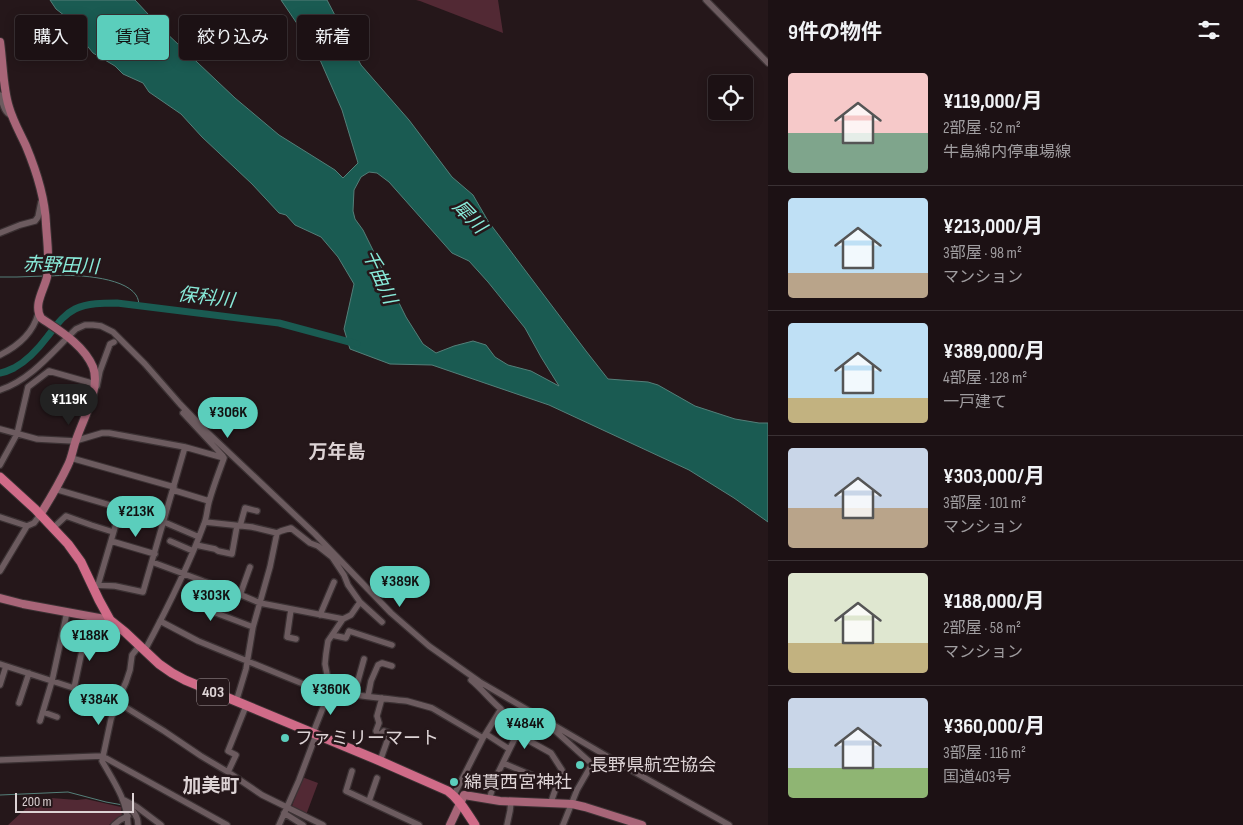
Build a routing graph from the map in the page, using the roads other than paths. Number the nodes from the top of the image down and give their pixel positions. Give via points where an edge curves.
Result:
1 (706, 0) edge
2 (0, 42) edge
3 (768, 63) edge
4 (0, 95) edge
5 (12, 116) junction
6 (43, 200) junction
7 (0, 233) edge
8 (40, 316) junction
9 (68, 337) junction
10 (114, 342) dead end
11 (0, 355) edge
12 (95, 384) junction
13 (0, 390) edge
14 (91, 397) junction
15 (180, 404) junction
16 (0, 429) edge
17 (17, 434) junction
18 (75, 441) junction
19 (185, 447) junction
20 (71, 458) junction
21 (224, 458) junction
22 (0, 465) edge
23 (0, 477) edge
24 (174, 488) junction
25 (56, 489) junction
26 (209, 501) junction
27 (121, 507) junction
28 (257, 511) dead end
29 (40, 515) junction
30 (0, 517) edge
31 (164, 522) junction
32 (205, 522) junction
33 (27, 526) junction
34 (239, 526) junction
35 (52, 529) junction
36 (113, 532) junction
37 (277, 534) junction
38 (199, 537) junction
39 (111, 541) junction
40 (170, 542) dead end
41 (194, 548) junction
42 (155, 554) junction
43 (333, 556) junction
44 (152, 562) junction
45 (250, 567) dead end
46 (0, 571) edge
47 (183, 574) junction
48 (334, 582) dead end
49 (95, 585) junction
50 (225, 588) junction
51 (240, 595) junction
52 (0, 598) edge
53 (360, 602) junction
54 (260, 603) junction
55 (291, 609) junction
56 (67, 612) junction
57 (320, 615) junction
58 (110, 620) junction
59 (160, 620) junction
60 (343, 620) junction
61 (382, 622) dead end
62 (253, 627) junction
63 (86, 632) dead end
64 (332, 635) junction
65 (296, 639) dead end
66 (392, 644) dead end
67 (142, 647) junction
68 (364, 658) dead end
69 (247, 661) junction
70 (3, 665) edge
71 (392, 666) dead end
72 (29, 673) junction
73 (470, 676) junction
74 (52, 681) junction
75 (0, 685) edge
76 (74, 688) junction
77 (330, 690) junction
78 (354, 695) junction
79 (368, 696) junction
80 (382, 698) junction
81 (117, 702) junction
82 (236, 702) junction
83 (19, 704) dead end
84 (246, 706) junction
85 (43, 712) junction
86 (57, 717) dead end
87 (541, 718) junction
88 (40, 721) dead end
89 (314, 734) junction
90 (484, 736) junction
91 (509, 749) junction
92 (102, 756) junction
93 (0, 760) edge
94 (380, 761) junction
95 (503, 763) junction
96 (352, 771) dead end
97 (228, 772) junction
98 (377, 778) dead end
99 (557, 786) junction
100 (451, 792) junction
101 (462, 799) junction
102 (490, 800) junction
103 (369, 802) junction
104 (511, 802) junction
105 (551, 802) junction
106 (124, 803) junction
107 (572, 804) junction
108 (285, 811) junction
109 (128, 816) junction
110 (404, 818) junction
111 (114, 825) edge
112 (128, 825) edge
113 (138, 825) edge
114 (161, 825) edge
115 (227, 825) edge
116 (279, 825) edge
117 (303, 825) edge
118 (323, 825) edge
119 (401, 825) edge
120 (419, 825) edge
121 (450, 825) edge
122 (475, 825) edge
123 (506, 825) edge
124 (563, 825) edge
125 (642, 825) edge
126 (729, 825) edge

1 - 3 street
2 - 5 main road via 5,91
4 - 5 street via 5,110
5 - 6 main road via 26,145
6 - 7 street via 35,221
6 - 8 main road via 48,252 47,276 38,304
8 - 9 main road
8 - 11 street via 28,335
9 - 12 main road via 86,354 93,368
9 - 13 street via 33,372
9 - 15 street via 85,325 101,326 113,332
10 - 14 street via 110,344 96,392
12 - 14 main road
12 - 17 street via 49,371 28,387
14 - 18 main road
15 - 21 street via 184,415
15 - 43 street via 315,534
16 - 17 street
17 - 18 street via 37,439
17 - 22 street
18 - 19 street via 109,433
18 - 20 main road
19 - 21 street
19 - 24 street
20 - 24 street
20 - 25 main road
21 - 26 street
23 - 29 highway, 403
24 - 26 street
24 - 31 street
25 - 27 street
25 - 29 main road
26 - 32 street
27 - 31 street
27 - 36 street
28 - 34 street via 245,508
29 - 33 street
29 - 35 highway, 403
30 - 33 street
31 - 38 street
31 - 42 street
32 - 34 street
32 - 38 street
33 - 46 street
34 - 37 street
34 - 41 street via 232,554
35 - 36 street via 66,516
35 - 49 highway, 403 via 68,544
36 - 39 street
37 - 43 street via 291,528
37 - 54 street
38 - 41 street
39 - 42 street
39 - 49 street
40 - 41 street
41 - 47 street
42 - 44 street
43 - 53 street
43 - 73 street via 391,613
44 - 47 street
44 - 49 street via 143,592
45 - 51 street
47 - 50 street
47 - 59 street
48 - 57 street
49 - 58 highway, 403
50 - 51 street
50 - 62 street via 216,613
51 - 54 street
52 - 56 main road
53 - 60 street
53 - 61 street
54 - 55 street
54 - 62 street
55 - 57 street
55 - 65 street via 287,637
56 - 58 main road
56 - 74 street
57 - 60 street
58 - 67 highway, 403
59 - 67 street
59 - 69 street via 198,641
60 - 64 street
62 - 69 street
63 - 76 street
64 - 66 street via 346,638 349,631
64 - 77 street via 326,654
67 - 81 street via 132,655 130,670
67 - 82 highway, 403 via 172,673
68 - 78 street
69 - 77 street via 301,683
69 - 82 street
70 - 72 street
70 - 75 street
71 - 79 street via 382,662 378,665
72 - 74 street
72 - 83 street
73 - 87 street
73 - 90 street via 501,709
74 - 76 street
74 - 85 street
76 - 81 street
77 - 78 street
77 - 89 street
78 - 79 street
79 - 80 street
80 - 90 street via 432,708
80 - 94 street via 376,731 377,734 390,733
81 - 92 street
81 - 97 street
82 - 84 highway, 403
84 - 89 highway, 403
84 - 97 street via 228,751 236,755
85 - 86 street
85 - 88 street
87 - 107 street via 592,764
87 - 126 street
89 - 94 highway, 403
89 - 108 street
90 - 91 street
90 - 100 street
91 - 95 street
91 - 99 street via 517,734 551,753 562,770
92 - 93 street
92 - 106 street
92 - 115 street
94 - 100 highway, 403
95 - 99 street
95 - 102 street
96 - 103 street via 346,791
97 - 108 street
98 - 103 street
99 - 105 street
100 - 101 highway, 403
101 - 102 main road
101 - 121 main road
101 - 122 highway, 403
102 - 104 main road
103 - 110 street
104 - 105 main road
104 - 123 street
105 - 107 main road
106 - 109 street
106 - 113 street via 136,815
106 - 114 street via 136,807
107 - 124 street
107 - 125 main road
108 - 116 street
108 - 117 street
108 - 118 street
109 - 111 street
109 - 112 street
110 - 119 street
110 - 120 street

